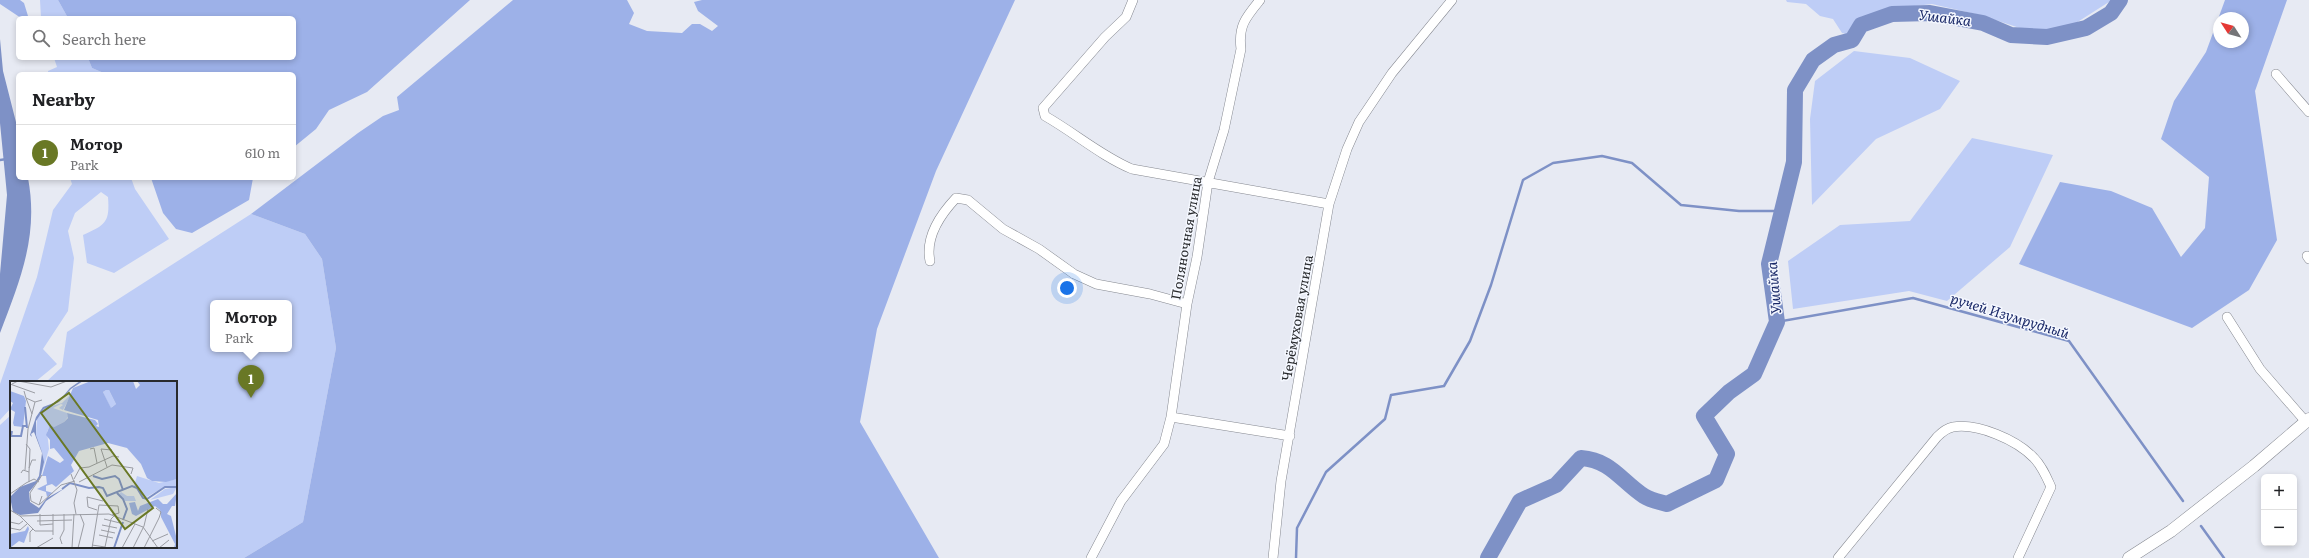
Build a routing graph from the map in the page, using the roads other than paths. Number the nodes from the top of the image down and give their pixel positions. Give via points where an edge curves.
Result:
1 (1133, 0) edge
2 (1260, 0) edge
3 (1452, 0) edge
4 (2276, 74) dead end
5 (2309, 112) edge
6 (1208, 182) junction
7 (1329, 204) junction
8 (930, 261) dead end
9 (1187, 304) junction
10 (2227, 317) dead end
11 (1171, 417) junction
12 (2308, 421) edge
13 (1290, 436) junction
14 (1091, 558) edge
15 (1273, 558) edge
16 (1838, 558) edge
17 (2018, 558) edge
18 (2129, 558) edge

1 - 6 street via 1126,17 1043,108 1043,113 1113,161 1139,170
2 - 6 street, Поляночная улица via 1241,27 1241,49 1224,130
3 - 7 street, Черёмуховая улица via 1392,74 1359,122 1347,148
4 - 5 street
6 - 7 street
6 - 9 street, Поляночная улица
7 - 13 street, Черёмуховая улица
8 - 9 street via 927,249 936,224 956,198 968,200 1003,229 1039,249 1074,274 1096,284
9 - 11 street, Поляночная улица
10 - 12 street via 2260,369
11 - 13 street
11 - 14 street, Поляночная улица via 1164,444 1120,501
12 - 18 street via 2171,531
13 - 15 street, Черёмуховая улица via 1281,481
16 - 17 street via 1937,437 1953,427 1979,429 2002,436 2025,449 2042,467 2051,487

